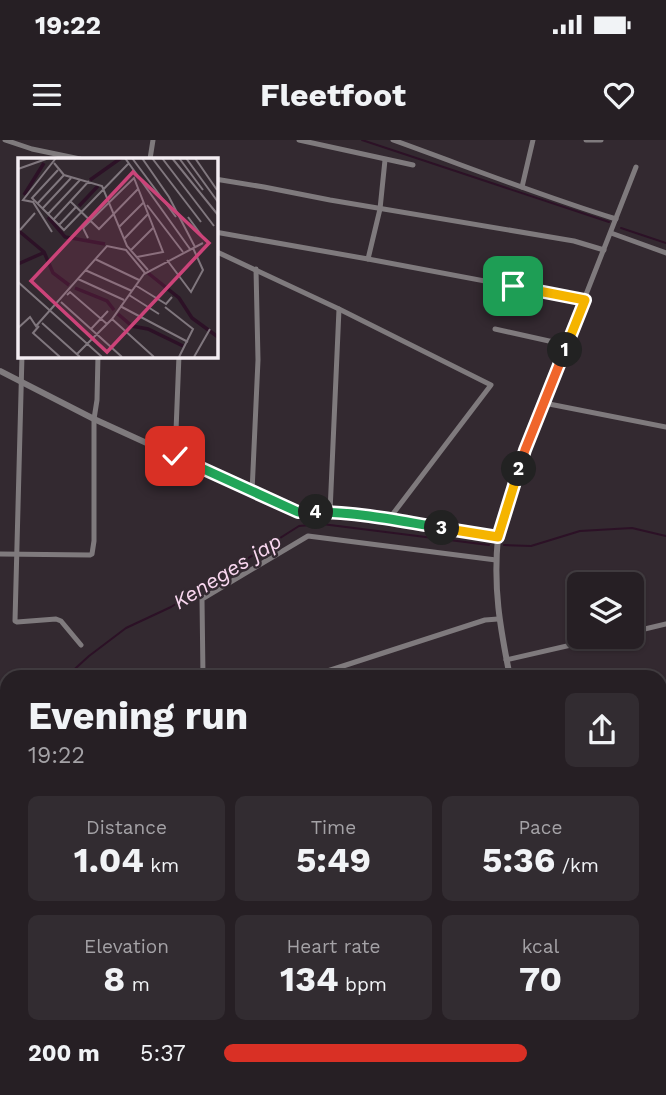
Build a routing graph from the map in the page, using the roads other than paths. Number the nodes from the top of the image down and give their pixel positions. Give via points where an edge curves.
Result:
1 (5, 140) edge
2 (153, 140) edge
3 (299, 140) edge
4 (393, 140) edge
5 (533, 140) edge
6 (586, 140) edge
7 (601, 140) edge
8 (75, 158) edge
9 (150, 158) edge
10 (385, 160) junction
11 (412, 165) dead end
12 (636, 167) dead end
13 (217, 179) edge
14 (522, 187) junction
15 (380, 209) junction
16 (616, 219) junction
17 (217, 232) edge
18 (611, 233) junction
19 (604, 250) junction
20 (217, 252) edge
21 (666, 253) edge
22 (368, 259) junction
23 (256, 269) junction
24 (585, 300) junction
25 (340, 309) junction
26 (495, 329) dead end
27 (567, 345) junction
28 (22, 357) edge
29 (98, 357) edge
30 (178, 357) edge
31 (0, 371) edge
32 (22, 382) junction
33 (544, 403) junction
34 (94, 418) junction
35 (666, 426) edge
36 (175, 456) junction
37 (252, 492) junction
38 (330, 512) junction
39 (389, 519) junction
40 (498, 537) junction
41 (0, 555) edge
42 (17, 555) junction
43 (496, 560) junction
44 (498, 619) junction
45 (666, 625) edge
46 (644, 630) edge
47 (81, 645) dead end
48 (567, 646) edge
49 (506, 660) junction
50 (204, 670) edge
51 (331, 670) edge
52 (508, 670) edge

1 - 8 street
2 - 9 street
3 - 10 street
4 - 14 street
5 - 14 street
6 - 7 street
10 - 11 street
10 - 15 street
12 - 16 street
13 - 15 street
14 - 16 street
15 - 19 street
15 - 22 street
16 - 18 street
17 - 22 street
18 - 19 street
18 - 21 street
19 - 24 street
20 - 23 street
22 - 24 street
23 - 25 street
23 - 37 street via 258,360
24 - 27 street
25 - 38 street
25 - 39 street via 491,385
26 - 27 street
27 - 33 street
28 - 32 street
29 - 34 street
30 - 36 street
31 - 32 street
32 - 34 street
32 - 42 street
33 - 35 street
33 - 40 street
34 - 36 street
34 - 42 street via 93,552
36 - 37 street
37 - 38 street via 298,512
38 - 39 street
39 - 40 street
40 - 43 street
41 - 42 street
42 - 47 street via 17,622 56,619
43 - 44 street
43 - 50 street via 308,536 202,599
44 - 49 street
44 - 51 street
45 - 46 street
48 - 49 street
49 - 52 street

